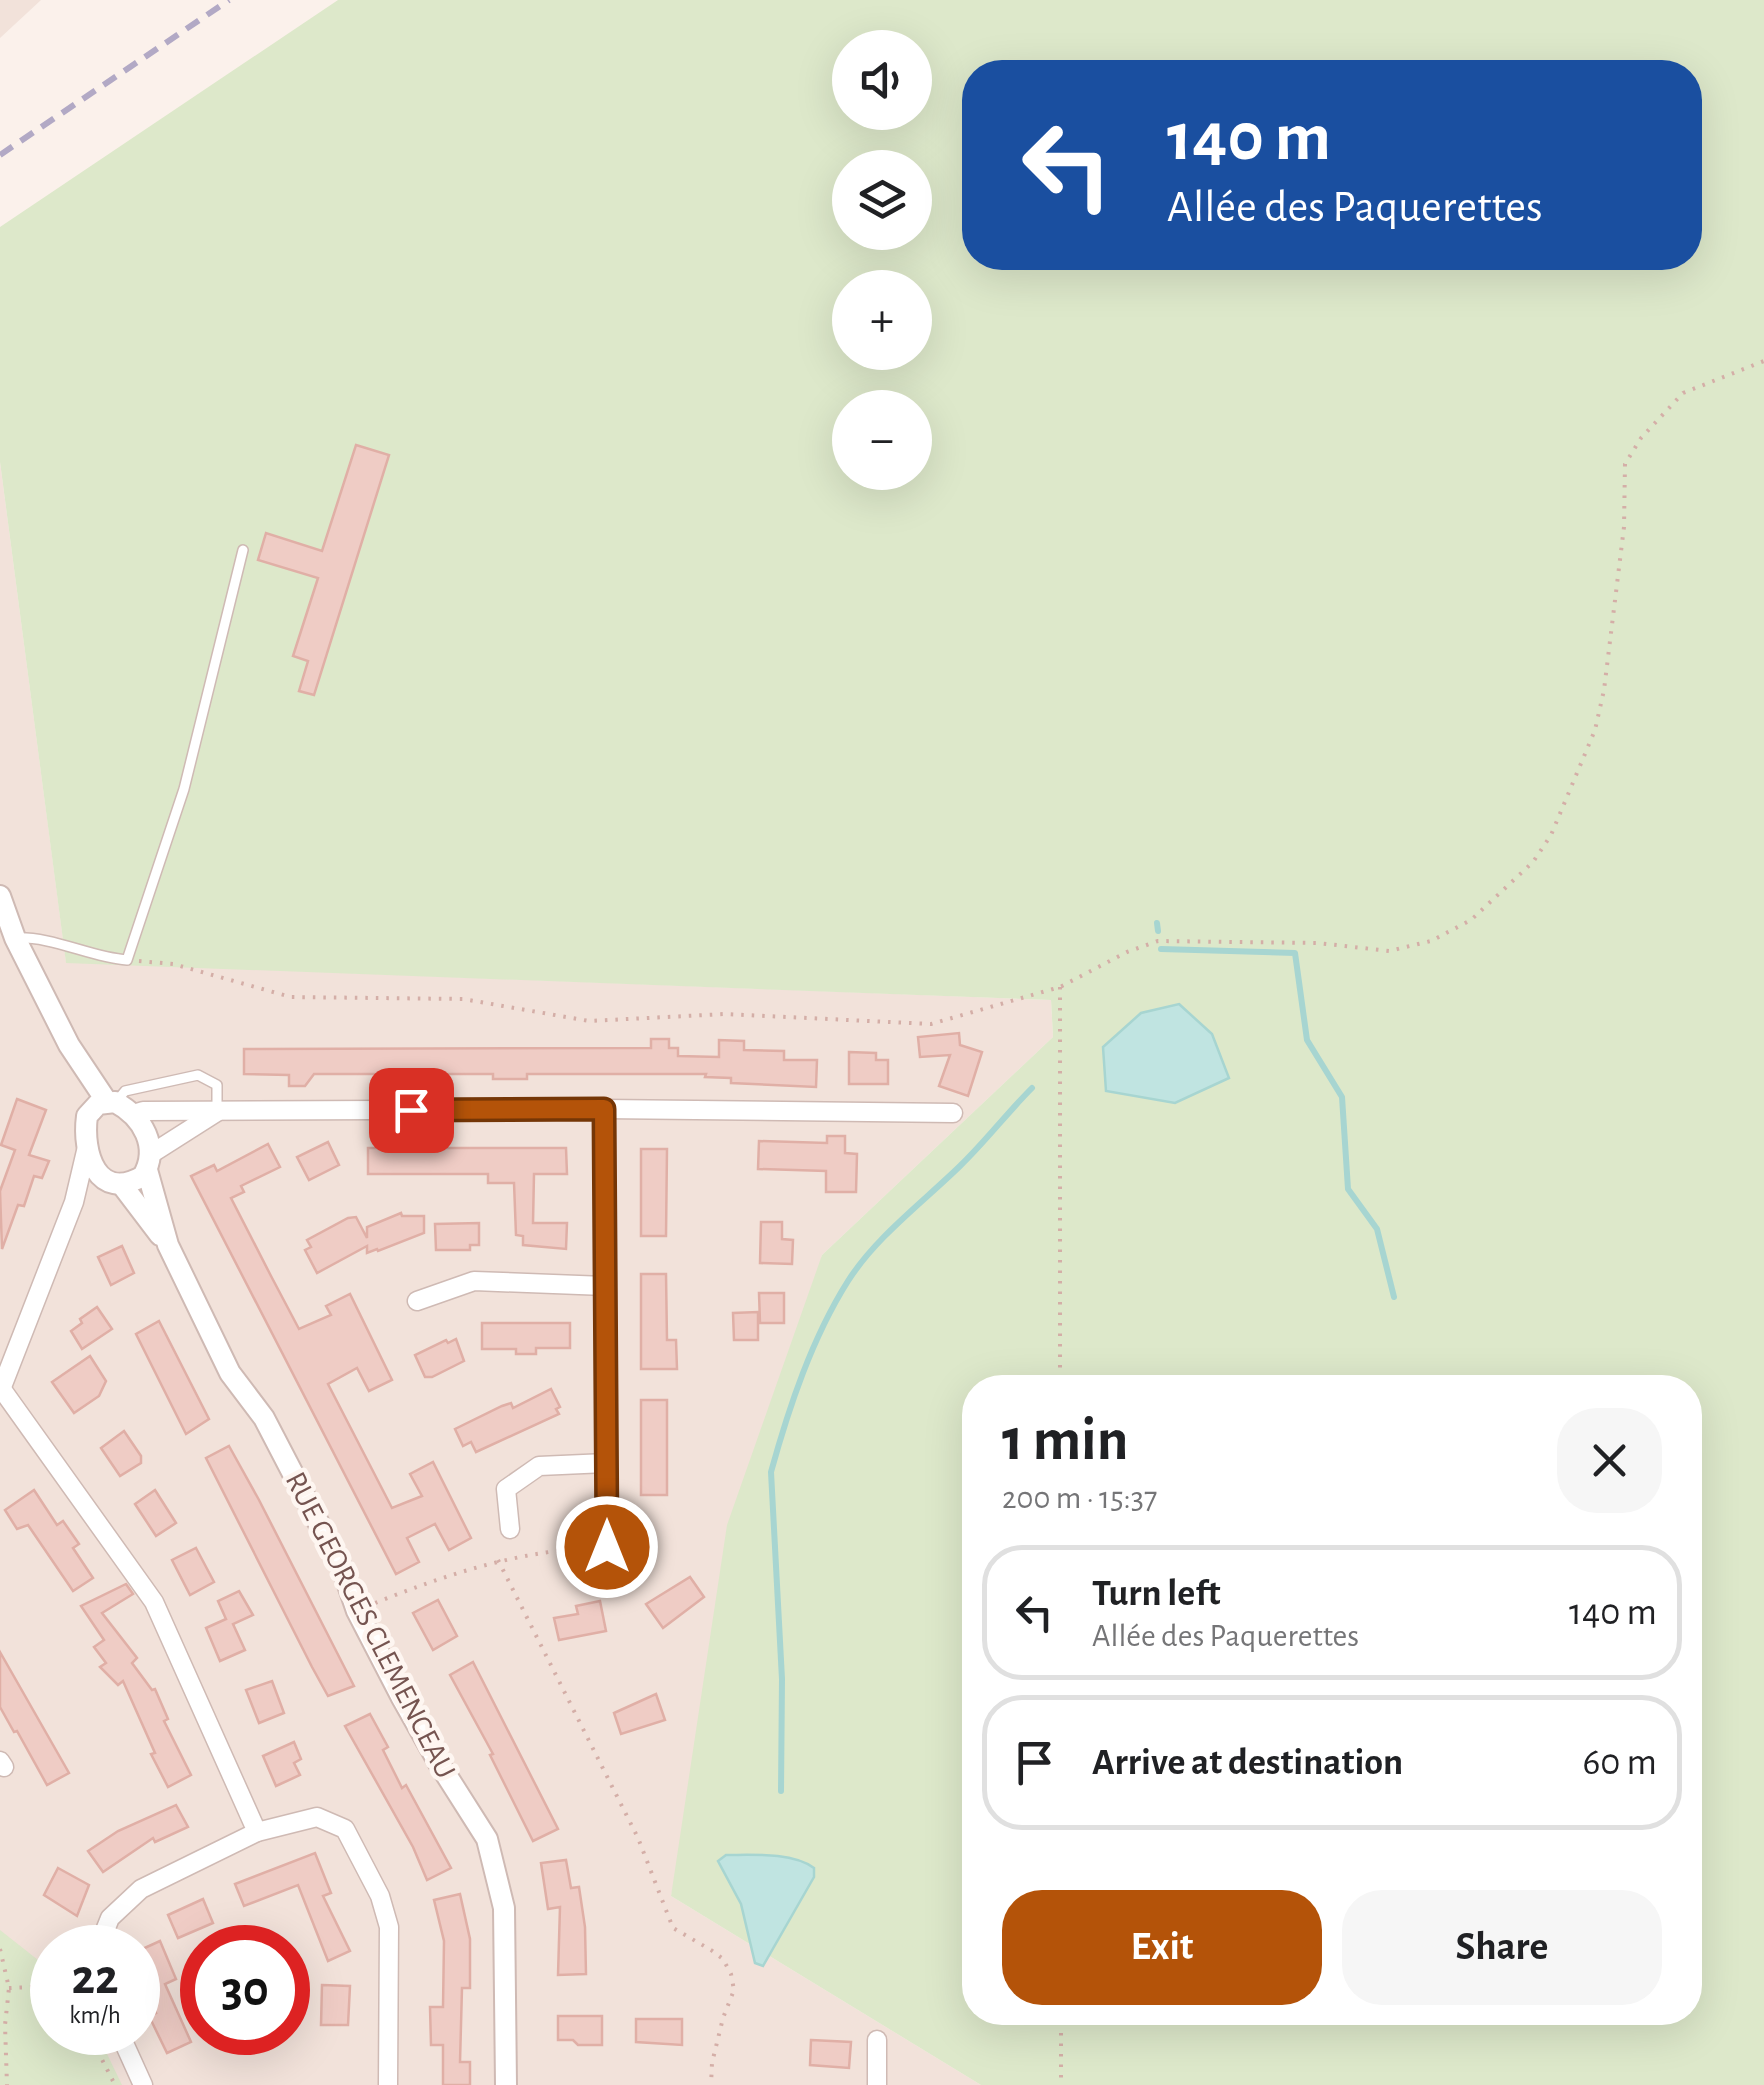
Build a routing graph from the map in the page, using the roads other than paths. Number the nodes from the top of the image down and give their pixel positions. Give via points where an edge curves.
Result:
1 (242, 550) dead end
2 (0, 896) edge
3 (15, 938) junction
4 (111, 1108) junction
5 (604, 1109) junction
6 (217, 1112) junction
7 (953, 1113) dead end
8 (86, 1151) junction
9 (149, 1162) junction
10 (115, 1183) junction
11 (74, 1202) junction
12 (168, 1245) junction
13 (605, 1286) junction
14 (416, 1302) dead end
15 (1, 1390) edge
16 (606, 1463) junction
17 (510, 1529) dead end
18 (607, 1547) road end
19 (257, 1832) junction
20 (107, 1925) edge
21 (877, 2040) dead end
22 (129, 2055) edge
23 (143, 2085) edge
24 (388, 2085) edge
25 (506, 2085) edge
26 (877, 2085) edge

1 - 3 lane via 184,789 126,960
2 - 3 street, RUE GEORGES CLEMENCEAU
3 - 4 street, RUE GEORGES CLEMENCEAU via 69,1044
4 - 6 street
4 - 6 lane via 125,1091 198,1075 217,1085
4 - 8 street via 86,1124
4 - 9 street, RUE GEORGES CLEMENCEAU via 149,1140
5 - 6 street
5 - 7 street
5 - 13 street
6 - 9 street
8 - 10 street, RUE GEORGES CLEMENCEAU via 97,1172
8 - 11 street
9 - 10 street via 143,1176
9 - 12 street, RUE GEORGES CLEMENCEAU
10 - 11 street
10 - 12 street, RUE GEORGES CLEMENCEAU
11 - 15 street
12 - 25 street, RUE GEORGES CLEMENCEAU via 230,1373 264,1418 440,1766 488,1839 504,1908
13 - 14 street via 474,1281
13 - 16 street
15 - 19 street via 154,1602
16 - 17 street via 538,1466 506,1489
16 - 18 street
19 - 20 street via 141,1888
19 - 24 street via 317,1817 345,1828 389,1926
21 - 26 street
22 - 23 street

